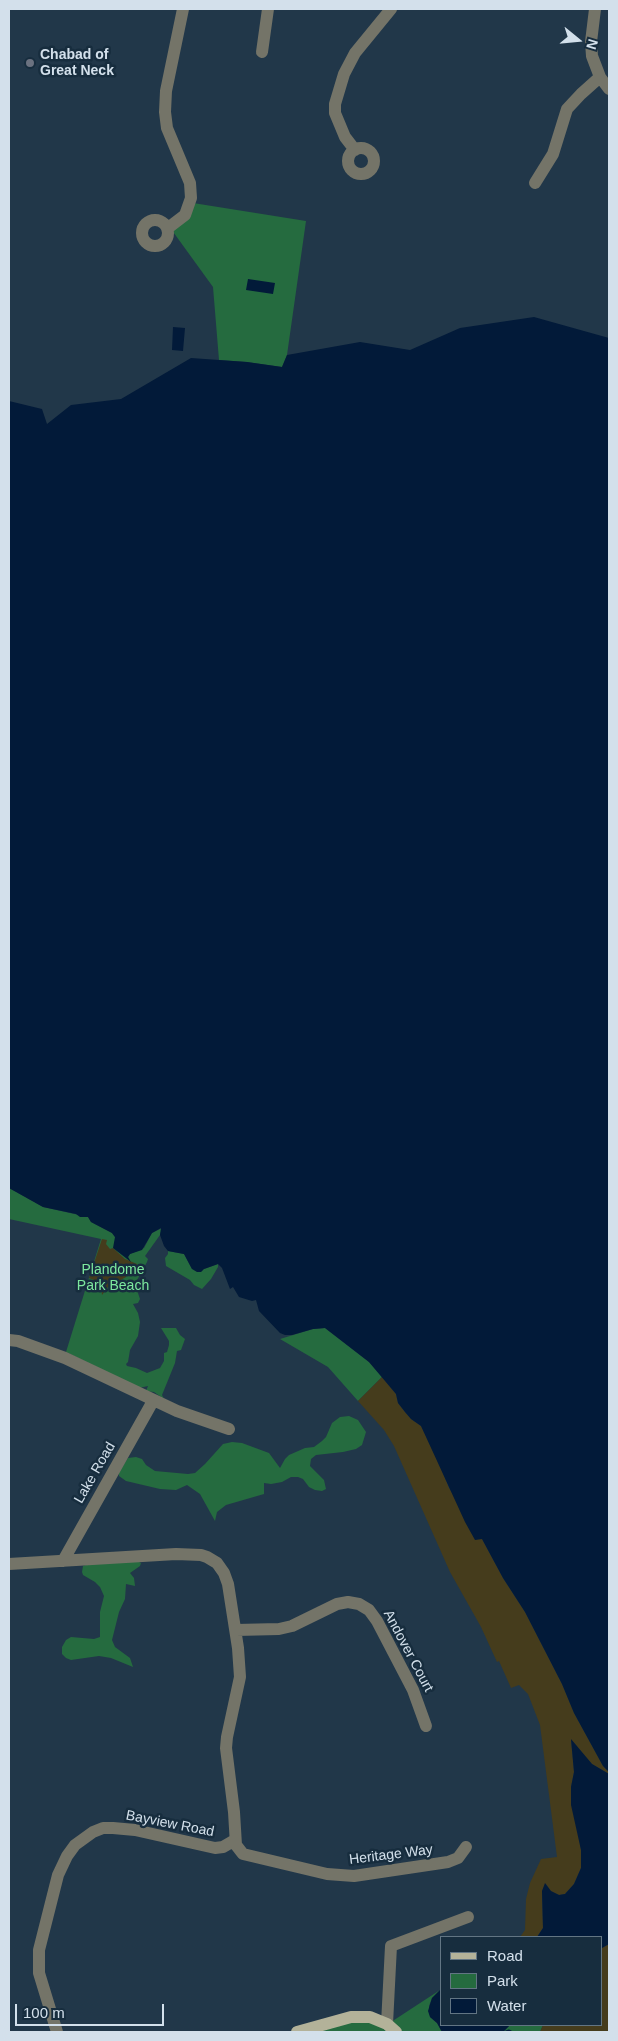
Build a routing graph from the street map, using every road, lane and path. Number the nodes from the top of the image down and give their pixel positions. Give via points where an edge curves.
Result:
1 (183, 9) edge
2 (268, 9) edge
3 (391, 9) edge
4 (596, 9) edge
5 (262, 52) dead end
6 (600, 77) junction
7 (609, 89) edge
8 (355, 150) dead end
9 (535, 183) dead end
10 (168, 228) dead end
11 (9, 1340) edge
12 (153, 1401) junction
13 (229, 1429) dead end
14 (63, 1560) junction
15 (9, 1564) edge
16 (236, 1630) junction
17 (426, 1726) dead end
18 (235, 1840) junction
19 (466, 1848) dead end
20 (468, 1917) dead end
21 (392, 2028) edge
22 (57, 2032) edge
23 (297, 2032) edge

1 - 10 street via 166,91 165,112 167,128 185,167 191,198 185,215
2 - 5 street
3 - 8 street via 355,53 344,74 335,104 335,113 345,137
4 - 6 street via 591,42 592,56
6 - 7 street
6 - 9 street via 567,109 553,154
11 - 12 street via 65,1358
12 - 13 street
12 - 14 street, Lake Road
14 - 15 street, Bayview Road
14 - 16 street, Bayview Road via 176,1554 208,1557 224,1573
16 - 17 street, Andover Court via 279,1629 337,1604 359,1604 376,1621 413,1690
16 - 18 street, Bayview Road via 240,1677 226,1737
18 - 19 street, Heritage Way via 238,1851 245,1856 348,1876 448,1862 458,1858
18 - 22 street, Bayview Road via 215,1848 134,1830 103,1828 75,1845 58,1875 39,1950 40,1973
20 - 21 street via 391,1946
21 - 23 main road via 370,2017 351,2017

